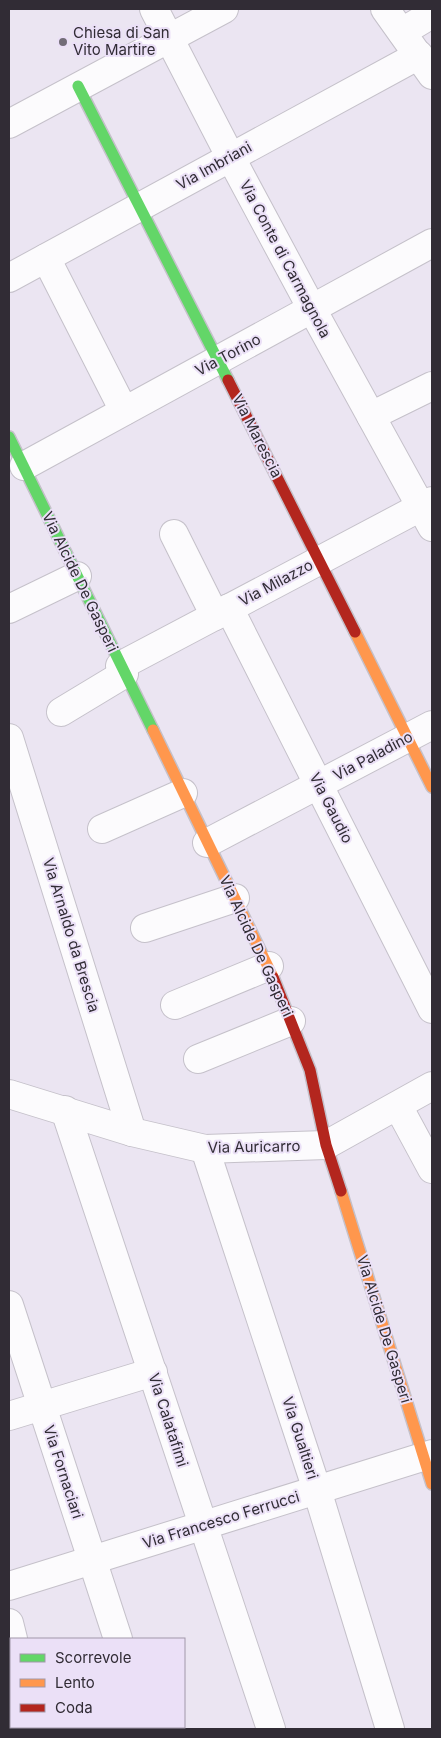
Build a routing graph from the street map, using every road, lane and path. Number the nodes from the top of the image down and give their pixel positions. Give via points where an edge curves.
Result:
1 (154, 9) edge
2 (224, 9) edge
3 (385, 9) edge
4 (432, 14) edge
5 (402, 32) junction
6 (169, 37) junction
7 (426, 65) edge
8 (78, 86) junction
9 (9, 124) edge
10 (230, 156) junction
11 (140, 207) junction
12 (432, 243) edge
13 (46, 258) junction
14 (9, 278) edge
15 (312, 309) junction
16 (219, 360) junction
17 (432, 386) edge
18 (124, 411) junction
19 (370, 416) junction
20 (14, 449) edge
21 (428, 512) edge
22 (174, 534) dead end
23 (320, 560) junction
24 (77, 576) junction
25 (9, 609) edge
26 (222, 612) junction
27 (122, 670) junction
28 (61, 712) dead end
29 (432, 725) edge
30 (407, 738) junction
31 (10, 743) edge
32 (318, 784) junction
33 (432, 787) edge
34 (182, 794) junction
35 (102, 829) dead end
36 (208, 843) junction
37 (234, 898) junction
38 (145, 928) dead end
39 (268, 966) junction
40 (175, 1005) dead end
41 (432, 1009) edge
42 (291, 1021) junction
43 (198, 1059) dead end
44 (432, 1086) edge
45 (10, 1089) edge
46 (398, 1106) junction
47 (65, 1110) junction
48 (132, 1132) junction
49 (326, 1145) junction
50 (205, 1149) junction
51 (432, 1169) edge
52 (9, 1305) edge
53 (153, 1372) junction
54 (42, 1406) junction
55 (9, 1416) edge
56 (428, 1456) edge
57 (432, 1484) edge
58 (317, 1490) junction
59 (203, 1526) junction
60 (92, 1560) junction
61 (9, 1586) edge
62 (9, 1623) edge
63 (14, 1638) edge
64 (118, 1638) edge
65 (270, 1729) edge
66 (390, 1729) edge

1 - 6 street, Via Conte di Carmagnola
2 - 6 street
3 - 5 street
4 - 5 street
5 - 7 street
6 - 8 street
6 - 10 street, Via Conte di Carmagnola
7 - 10 street, Via Imbriani
8 - 9 street
8 - 11 street, Via Marescia
10 - 11 street, Via Imbriani
10 - 15 street, Via Conte di Carmagnola
11 - 13 street, Via Imbriani
11 - 16 street, Via Marescia
12 - 15 street, Via Torino
13 - 14 street, Via Imbriani
13 - 18 street
15 - 16 street, Via Torino
15 - 19 street, Via Conte di Carmagnola
16 - 18 street, Via Torino
16 - 23 street, Via Marescia
17 - 19 street
18 - 20 street, Via Torino
19 - 21 street, Via Conte di Carmagnola
20 - 24 street, Via Alcide De Gasperi
21 - 23 street, Via Milazzo
22 - 26 street, Via Gaudio
23 - 26 street, Via Milazzo
23 - 30 street, Via Marescia
24 - 25 street
24 - 27 street, Via Alcide De Gasperi
26 - 27 street, Via Milazzo
26 - 32 street, Via Gaudio
27 - 28 street, Via Milazzo
27 - 34 street, Via Alcide De Gasperi
29 - 30 street, Via Paladino
30 - 32 street, Via Paladino
30 - 33 street, Via Marescia
31 - 48 street, Via Arnaldo da Brescia
32 - 36 street, Via Paladino
32 - 41 street, Via Gaudio
34 - 35 street
34 - 36 street, Via Alcide De Gasperi
36 - 37 street, Via Alcide De Gasperi
37 - 38 street
37 - 39 street, Via Alcide De Gasperi
39 - 40 street
39 - 42 street, Via Alcide De Gasperi
42 - 43 street
42 - 49 street, Via Alcide De Gasperi via 310,1070
44 - 46 street, Via Auricarro
45 - 47 street, Via Auricarro
46 - 49 street, Via Auricarro
46 - 51 street
47 - 48 street, Via Auricarro
47 - 53 street, Via Calatafimi
48 - 50 street, Via Auricarro
49 - 50 street, Via Auricarro
49 - 56 street, Via Alcide De Gasperi
50 - 58 street, Via Gualtieri
52 - 54 street, Via Fornaciari
53 - 54 street
53 - 59 street, Via Calatafimi
54 - 55 street
54 - 60 street, Via Fornaciari
56 - 57 street, Via Alcide De Gasperi
56 - 58 street, Via Francesco Ferrucci
58 - 59 street, Via Francesco Ferrucci
58 - 66 street, Via Gualtieri
59 - 60 street, Via Francesco Ferrucci
59 - 65 street, Via Calatafimi
60 - 61 street, Via Francesco Ferrucci
60 - 64 street, Via Fornaciari
62 - 63 street

